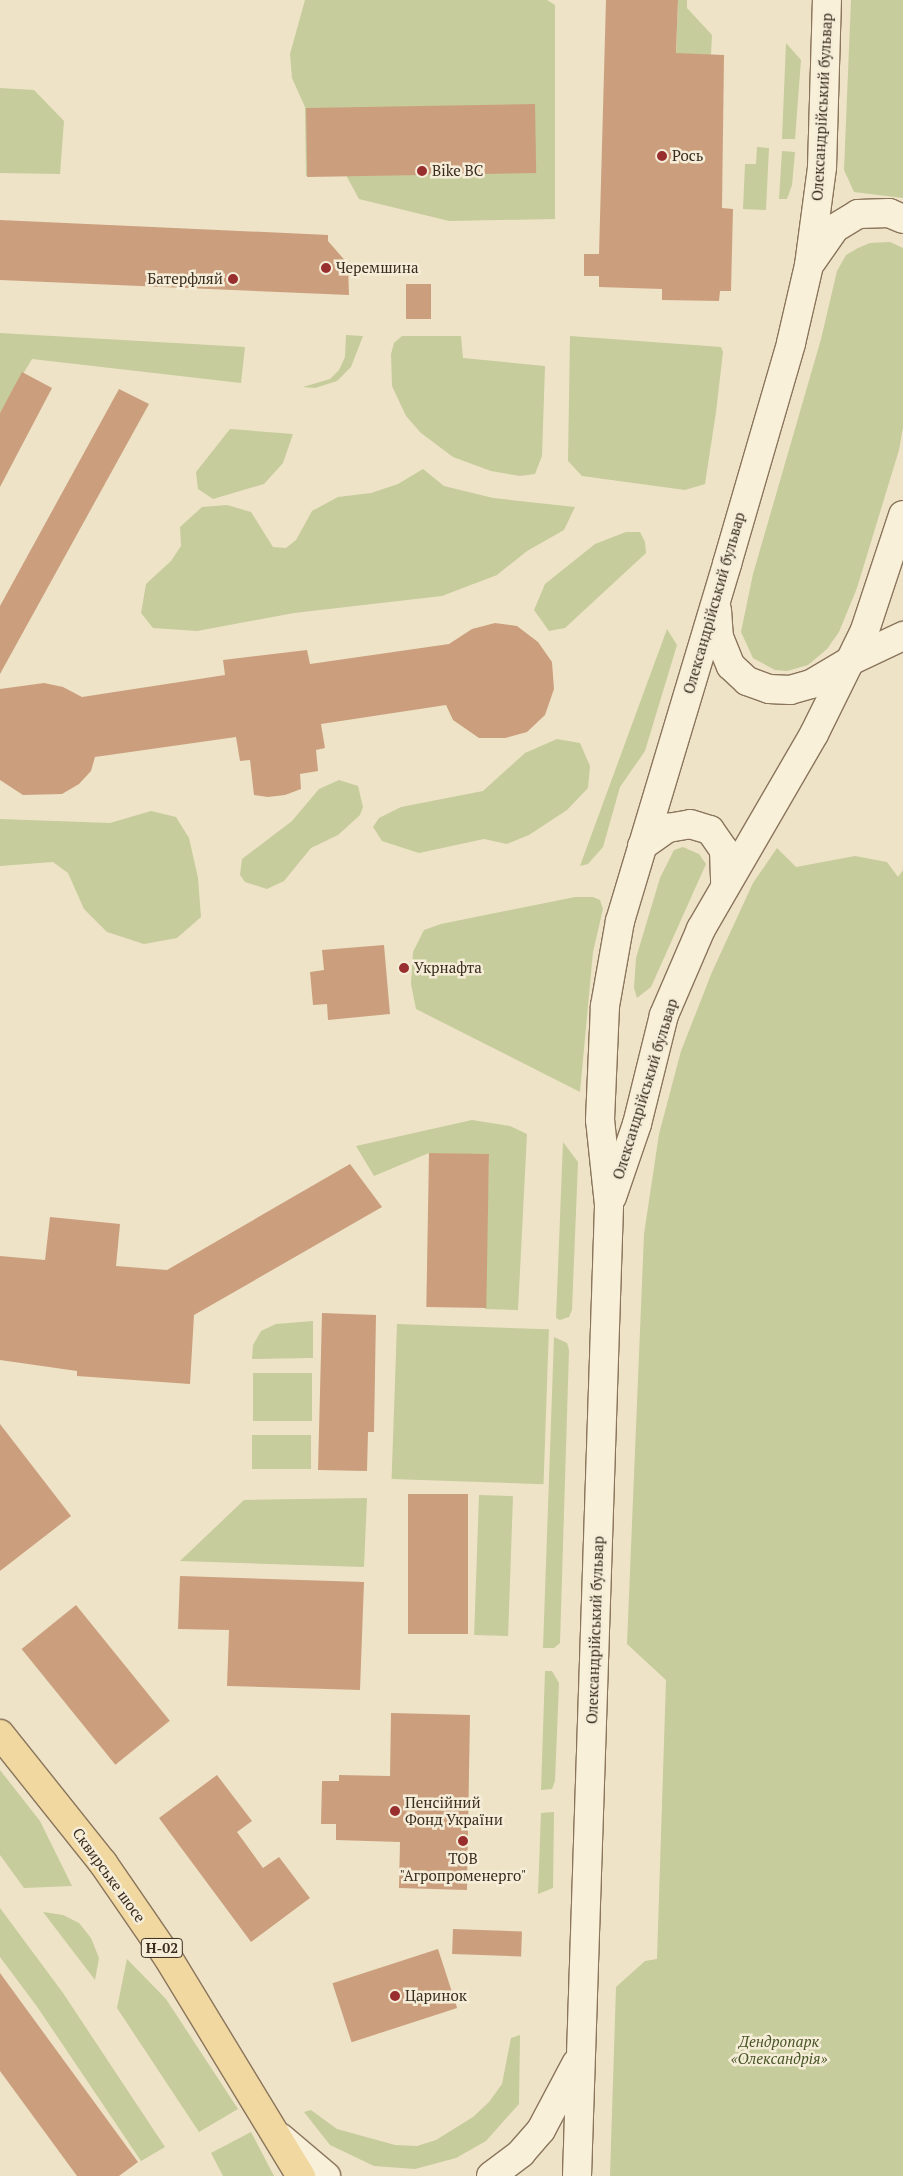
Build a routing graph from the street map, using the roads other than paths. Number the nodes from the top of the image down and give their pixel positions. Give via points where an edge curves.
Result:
1 (827, 0) edge
2 (903, 219) edge
3 (809, 265) junction
4 (903, 516) edge
5 (716, 601) junction
6 (903, 636) edge
7 (850, 661) junction
8 (642, 846) junction
9 (725, 885) junction
10 (609, 1205) junction
11 (0, 1734) edge
12 (581, 2054) junction
13 (279, 2137) junction
14 (301, 2176) edge
15 (326, 2176) edge
16 (491, 2176) edge
17 (577, 2176) edge

1 - 3 main road, Олександрійський бульвар via 822,167
2 - 3 main road via 888,213 858,214 835,228
3 - 5 main road, Олександрійський бульвар
4 - 7 main road, Олександрійський бульвар via 865,630
5 - 7 main road via 719,637 731,666 747,681 769,689 790,690 811,684
5 - 8 main road, Олександрійський бульвар
6 - 7 main road
7 - 9 main road, Олександрійський бульвар via 814,734
8 - 9 main road via 668,828 690,824 710,830 724,850
8 - 10 main road, Олександрійський бульвар via 620,921 605,1006 600,1120
9 - 10 main road, Олександрійський бульвар via 700,929 664,1015 637,1124
10 - 12 main road, Олександрійський бульвар
11 - 13 main road, Сквирське шосе / Н-02 via 103,1863 162,1948
12 - 16 main road, Олександрійський бульвар via 541,2130 521,2153
12 - 17 main road, Олександрійський бульвар
13 - 14 main road, Сквирське шосе / Н-02
13 - 15 main road

